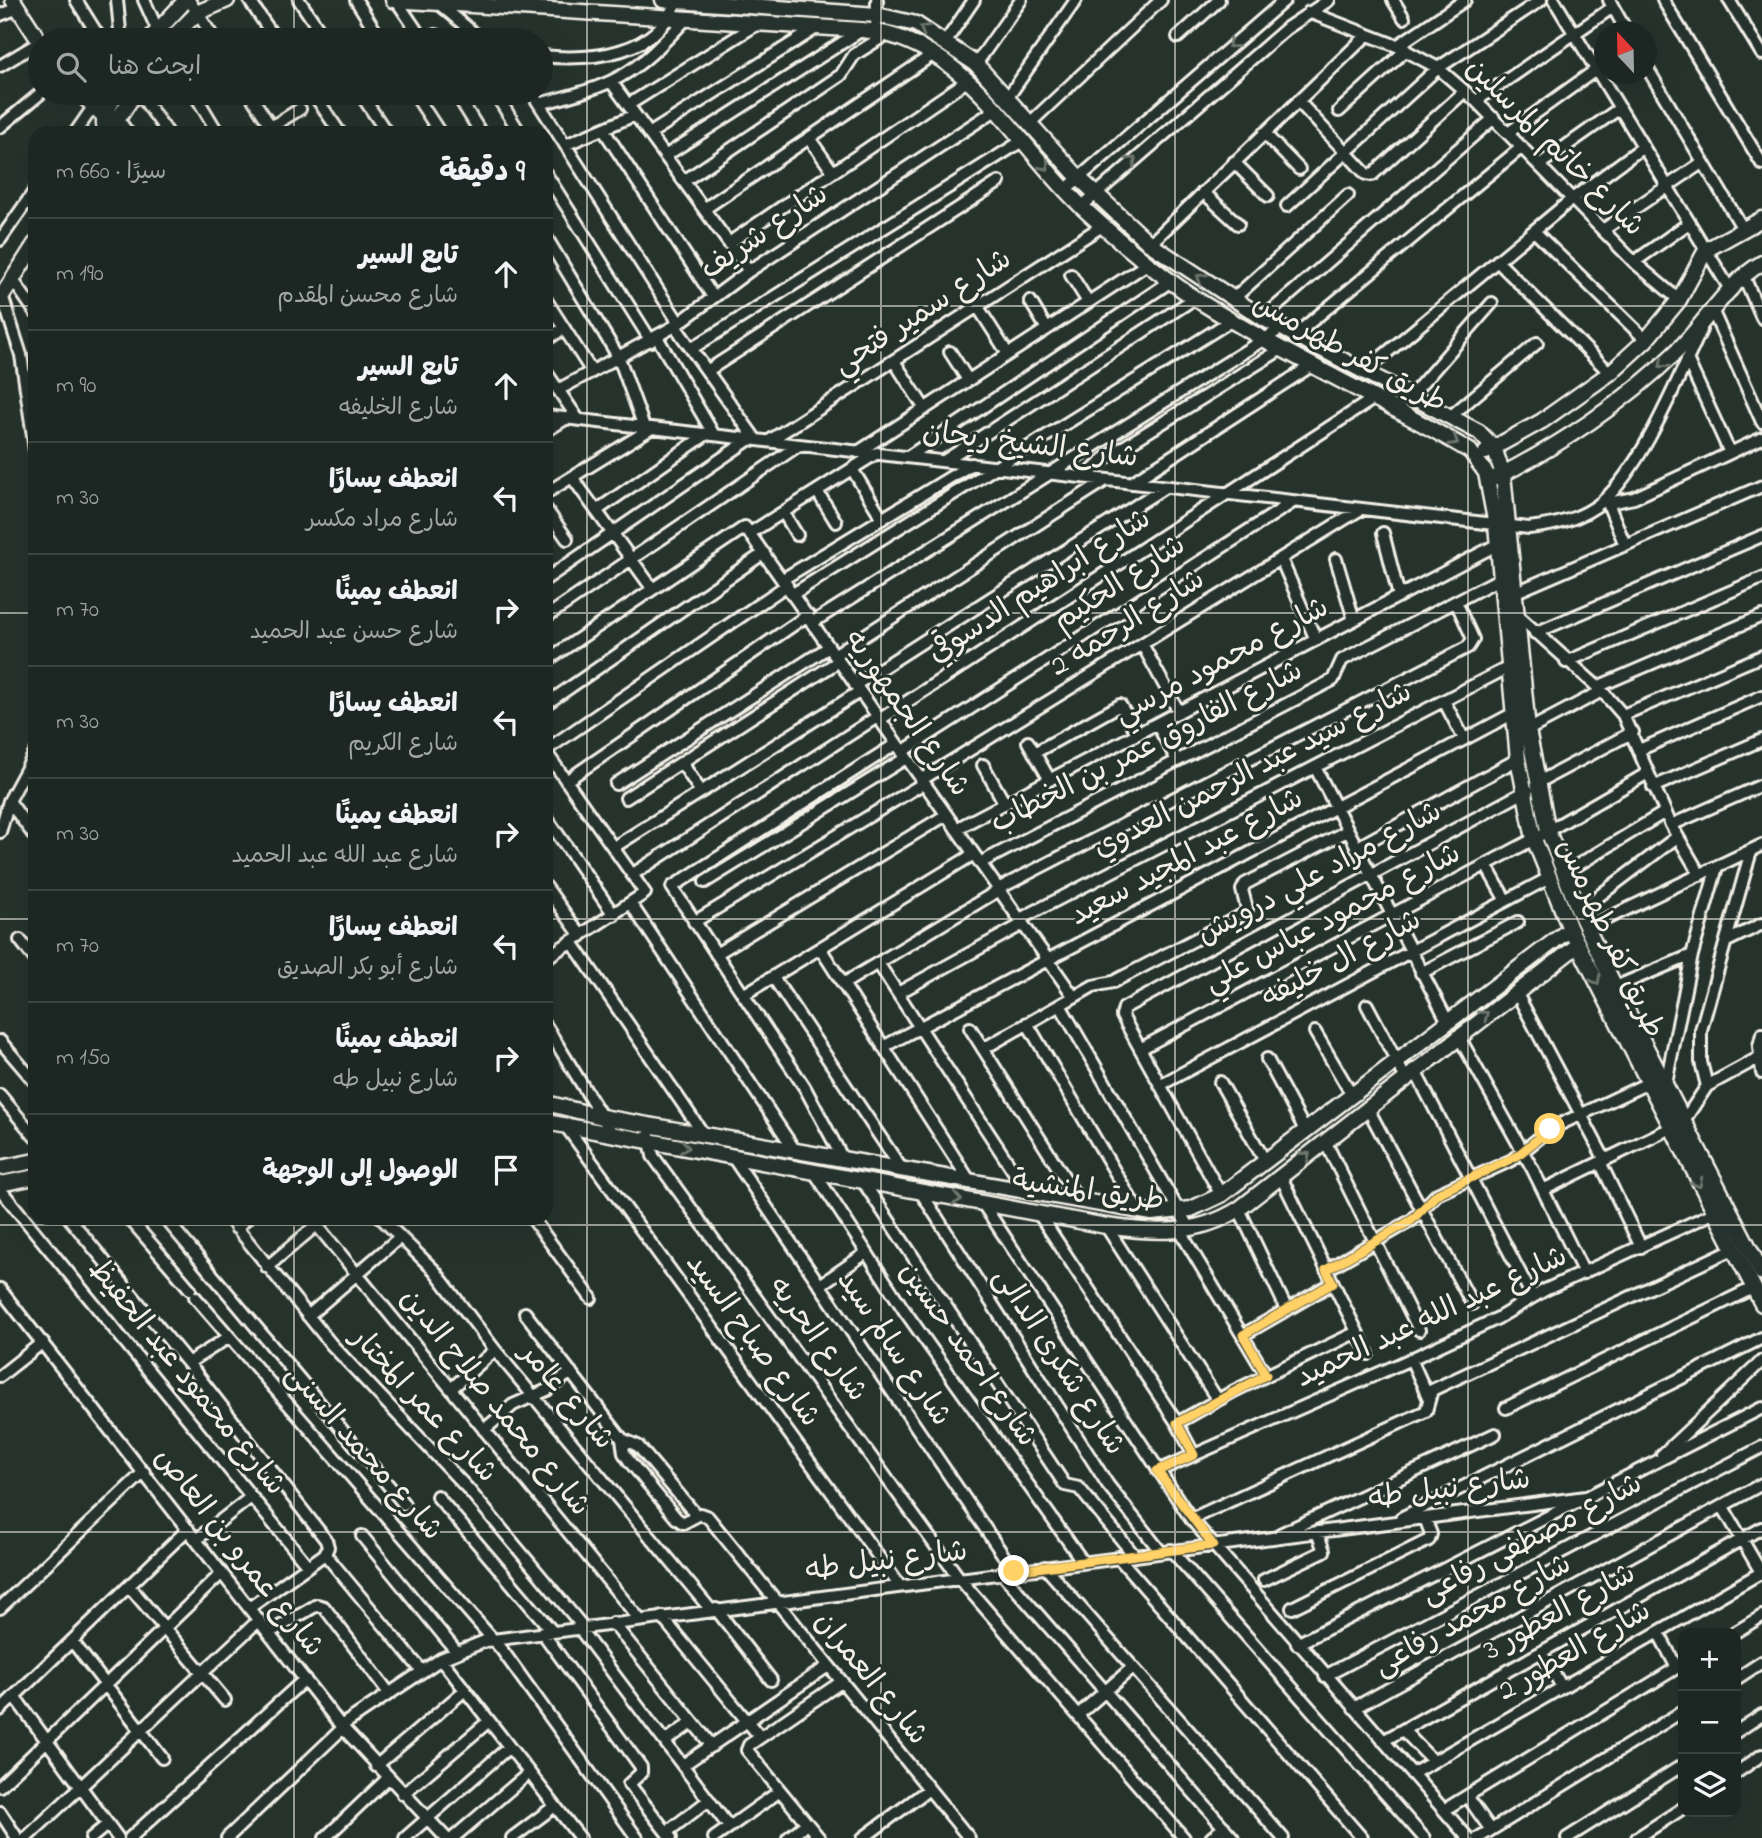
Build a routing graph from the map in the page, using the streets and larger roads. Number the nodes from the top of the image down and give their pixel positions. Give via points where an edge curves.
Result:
1 (76, 0) edge
2 (117, 0) edge
3 (144, 0) edge
4 (188, 0) edge
5 (227, 0) edge
6 (249, 0) edge
7 (299, 0) edge
8 (356, 0) edge
9 (397, 0) edge
10 (663, 0) edge
11 (676, 0) edge
12 (974, 0) edge
13 (1021, 0) edge
14 (1076, 0) edge
15 (1161, 0) edge
16 (1219, 0) edge
17 (1285, 0) edge
18 (1329, 0) edge
19 (1393, 0) edge
20 (1465, 0) edge
21 (1541, 0) edge
22 (1554, 0) edge
23 (1663, 0) edge
24 (1729, 0) edge
25 (723, 2) edge
26 (755, 2) edge
27 (438, 3) junction
28 (15, 4) edge
29 (1611, 4) edge
30 (879, 5) edge
31 (1309, 12) junction
32 (197, 13) junction
33 (0, 15) edge
34 (670, 18) junction
35 (1404, 18) dead end
36 (685, 19) junction
37 (1621, 21) edge
38 (760, 23) junction
39 (818, 26) junction
40 (31, 28) edge
41 (94, 28) edge
42 (121, 28) edge
43 (153, 28) edge
44 (164, 28) edge
45 (182, 28) edge
46 (207, 28) edge
47 (268, 28) edge
48 (318, 28) edge
49 (374, 28) edge
50 (415, 28) edge
51 (468, 28) edge
52 (876, 31) junction
53 (1574, 32) junction
54 (1367, 35) junction
55 (1178, 37) dead end
56 (946, 41) junction
57 (1402, 48) junction
58 (28, 49) edge
59 (1762, 54) edge
60 (932, 55) junction
61 (553, 56) edge
62 (1594, 58) edge
63 (976, 64) junction
64 (0, 66) edge
65 (1438, 68) junction
66 (1594, 72) edge
67 (967, 81) junction
68 (612, 83) junction
69 (1657, 83) edge
70 (1609, 84) edge
71 (1465, 91) junction
72 (1008, 97) junction
73 (553, 100) edge
74 (1298, 101) junction
75 (1476, 101) junction
76 (28, 104) edge
77 (91, 105) edge
78 (112, 105) edge
79 (124, 105) edge
80 (146, 105) edge
81 (201, 105) edge
82 (257, 105) edge
83 (321, 105) edge
84 (368, 105) edge
85 (422, 105) edge
86 (464, 105) edge
87 (502, 105) edge
88 (540, 105) edge
89 (628, 105) junction
90 (1620, 108) junction
91 (300, 109) dead end
92 (997, 109) junction
93 (1339, 111) dead end
94 (635, 115) junction
95 (1494, 118) junction
96 (106, 122) edge
97 (1031, 122) junction
98 (163, 126) edge
99 (214, 126) edge
100 (270, 126) edge
101 (278, 126) edge
102 (335, 126) edge
103 (382, 126) edge
104 (435, 126) edge
105 (477, 126) edge
106 (516, 126) edge
107 (553, 126) edge
108 (553, 126) edge
109 (0, 127) edge
110 (603, 129) junction
111 (1264, 133) junction
112 (1508, 133) junction
113 (649, 134) junction
114 (809, 138) junction
115 (1022, 141) junction
116 (565, 145) junction
117 (1522, 147) junction
118 (1643, 147) junction
119 (1346, 153) junction
120 (665, 156) junction
121 (1234, 162) junction
122 (1703, 162) junction
123 (1762, 164) edge
124 (1539, 165) junction
125 (1298, 169) dead end
126 (833, 172) junction
127 (1079, 178) junction
128 (684, 181) junction
129 (999, 182) dead end
130 (553, 185) edge
131 (1667, 186) junction
132 (1065, 190) junction
133 (1203, 192) junction
134 (1094, 194) junction
135 (1348, 195) dead end
136 (1268, 196) dead end
137 (1572, 199) junction
138 (1287, 206) dead end
139 (1081, 207) junction
140 (28, 209) edge
141 (704, 209) junction
142 (1762, 219) edge
143 (1237, 223) dead end
144 (1689, 223) junction
145 (1102, 226) junction
146 (1743, 229) junction
147 (1603, 230) junction
148 (1534, 231) junction
149 (0, 240) edge
150 (729, 243) junction
151 (1150, 244) junction
152 (553, 249) edge
153 (1706, 250) junction
154 (28, 256) edge
155 (1497, 261) junction
156 (1634, 262) junction
157 (1762, 263) edge
158 (1147, 264) junction
159 (749, 271) junction
160 (1071, 275) dead end
161 (1744, 277) junction
162 (1171, 281) junction
163 (4, 290) edge
164 (1731, 290) junction
165 (713, 297) junction
166 (1195, 298) junction
167 (1233, 299) junction
168 (1679, 300) junction
169 (1030, 302) dead end
170 (1088, 302) junction
171 (1492, 303) dead end
172 (28, 307) edge
173 (978, 307) junction
174 (553, 311) edge
175 (1709, 317) junction
176 (1263, 318) junction
177 (1762, 318) edge
178 (1232, 320) junction
179 (677, 324) junction
180 (564, 328) junction
181 (1047, 329) junction
182 (1288, 331) junction
183 (553, 335) edge
184 (1264, 338) junction
185 (654, 339) junction
186 (1646, 340) junction
187 (1537, 343) dead end
188 (1283, 348) junction
189 (691, 349) junction
190 (950, 352) dead end
191 (1008, 354) junction
192 (619, 358) junction
193 (1687, 359) junction
194 (894, 360) junction
195 (1314, 365) junction
196 (1366, 370) junction
197 (707, 371) junction
198 (592, 372) junction
199 (1610, 373) junction
200 (28, 380) edge
201 (968, 380) junction
202 (553, 382) edge
203 (558, 390) junction
204 (1412, 395) junction
205 (1376, 397) junction
206 (925, 408) junction
207 (1451, 416) junction
208 (553, 417) edge
209 (573, 419) junction
210 (1762, 422) edge
211 (648, 427) junction
212 (553, 428) edge
213 (711, 435) junction
214 (1762, 438) edge
215 (753, 439) junction
216 (769, 441) junction
217 (799, 444) junction
218 (1494, 448) junction
219 (858, 452) junction
220 (877, 453) junction
221 (1730, 453) junction
222 (908, 457) junction
223 (1476, 457) junction
224 (944, 461) junction
225 (972, 464) junction
226 (999, 467) junction
227 (852, 469) junction
228 (1050, 473) junction
229 (1503, 474) junction
230 (572, 477) junction
231 (1086, 477) junction
232 (1106, 480) junction
233 (1487, 482) junction
234 (1131, 483) junction
235 (1762, 485) edge
236 (1165, 487) junction
237 (553, 489) edge
238 (817, 491) junction
239 (1227, 494) junction
240 (1605, 501) junction
241 (1293, 502) junction
242 (1361, 509) junction
243 (597, 510) junction
244 (783, 513) junction
245 (553, 519) edge
246 (882, 519) junction
247 (836, 522) dead end
248 (748, 530) junction
249 (613, 533) junction
250 (1383, 533) dead end
251 (1503, 533) junction
252 (797, 535) dead end
253 (1762, 536) edge
254 (567, 539) dead end
255 (1625, 545) junction
256 (764, 553) junction
257 (631, 559) junction
258 (1281, 559) junction
259 (1336, 559) dead end
260 (553, 574) edge
261 (1507, 575) junction
262 (1762, 578) edge
263 (788, 586) junction
264 (652, 588) junction
265 (1514, 593) junction
266 (1399, 596) junction
267 (1456, 602) junction
268 (553, 612) edge
269 (1516, 614) junction
270 (1762, 616) edge
271 (810, 619) junction
272 (1354, 620) junction
273 (1535, 633) junction
274 (1316, 640) junction
275 (1142, 645) junction
276 (834, 654) junction
277 (553, 656) edge
278 (1762, 656) edge
279 (1566, 662) junction
280 (1509, 667) junction
281 (857, 689) junction
282 (1600, 689) junction
283 (1762, 696) edge
284 (553, 699) edge
285 (1444, 701) junction
286 (1180, 712) junction
287 (1514, 713) junction
288 (1623, 715) junction
289 (878, 719) junction
290 (1157, 724) junction
291 (1528, 730) junction
292 (1633, 732) junction
293 (1138, 734) junction
294 (1464, 739) junction
295 (1762, 740) edge
296 (1028, 742) dead end
297 (553, 746) edge
298 (1639, 750) junction
299 (901, 751) junction
300 (1034, 753) junction
301 (1518, 759) junction
302 (1177, 760) junction
303 (553, 762) edge
304 (682, 763) junction
305 (983, 765) dead end
306 (1314, 767) junction
307 (28, 773) edge
308 (1648, 773) junction
309 (1050, 780) junction
310 (566, 781) junction
311 (922, 781) junction
312 (616, 784) dead end
313 (1537, 784) junction
314 (1762, 785) edge
315 (1653, 787) junction
316 (701, 792) junction
317 (1523, 793) junction
318 (626, 798) dead end
319 (9, 801) junction
320 (1005, 804) junction
321 (1335, 807) junction
322 (1665, 812) junction
323 (946, 815) junction
324 (1671, 825) junction
325 (28, 827) edge
326 (553, 827) edge
327 (956, 829) junction
328 (1347, 831) junction
329 (1548, 831) junction
330 (0, 832) edge
331 (1677, 837) junction
332 (1534, 839) junction
333 (1762, 845) edge
334 (614, 847) junction
335 (1356, 848) junction
336 (1751, 851) junction
337 (977, 858) junction
338 (1486, 865) junction
339 (1717, 867) junction
340 (633, 874) junction
341 (1563, 874) junction
342 (1700, 874) junction
343 (1370, 875) junction
344 (1547, 879) junction
345 (705, 882) dead end
346 (999, 889) junction
347 (553, 899) edge
348 (1506, 901) junction
349 (631, 904) junction
350 (1579, 911) junction
351 (614, 915) junction
352 (1391, 916) junction
353 (694, 922) junction
354 (1022, 922) junction
355 (1518, 922) dead end
356 (1762, 925) edge
357 (1587, 928) junction
358 (1570, 929) junction
359 (576, 939) junction
360 (20, 940) dead end
361 (1727, 941) junction
362 (1578, 945) junction
363 (820, 948) junction
364 (28, 950) edge
365 (1410, 952) junction
366 (553, 954) edge
367 (716, 954) junction
368 (1692, 955) junction
369 (1048, 960) junction
370 (878, 963) junction
371 (1421, 973) junction
372 (773, 977) junction
373 (843, 984) junction
374 (1615, 987) junction
375 (1516, 992) junction
376 (898, 993) junction
377 (743, 995) junction
378 (1074, 997) junction
379 (1060, 1005) junction
380 (1367, 1005) dead end
381 (1448, 1022) junction
382 (1027, 1023) junction
383 (920, 1027) junction
384 (970, 1028) dead end
385 (1315, 1032) dead end
386 (1762, 1034) edge
387 (1458, 1035) junction
388 (553, 1037) edge
389 (0, 1041) edge
390 (883, 1047) junction
391 (983, 1049) junction
392 (1140, 1049) junction
393 (1760, 1056) edge
394 (1267, 1059) dead end
395 (1397, 1061) junction
396 (1409, 1073) junction
397 (1762, 1073) edge
398 (28, 1074) edge
399 (1220, 1082) dead end
400 (1648, 1083) junction
401 (1160, 1085) junction
402 (1707, 1086) junction
403 (1665, 1088) junction
404 (1352, 1095) junction
405 (0, 1096) edge
406 (553, 1105) edge
407 (1367, 1107) junction
408 (1581, 1115) junction
409 (602, 1117) junction
410 (553, 1123) edge
411 (565, 1125) junction
412 (649, 1125) junction
413 (1676, 1125) junction
414 (28, 1129) edge
415 (1306, 1130) junction
416 (613, 1135) junction
417 (704, 1135) junction
418 (1325, 1140) junction
419 (649, 1141) junction
420 (796, 1152) junction
421 (1523, 1152) junction
422 (732, 1156) junction
423 (844, 1161) junction
424 (1265, 1161) junction
425 (1602, 1161) junction
426 (28, 1162) edge
427 (0, 1168) edge
428 (903, 1171) junction
429 (815, 1174) junction
430 (1281, 1177) junction
431 (28, 1179) edge
432 (1471, 1179) junction
433 (864, 1183) junction
434 (971, 1183) junction
435 (0, 1186) edge
436 (1543, 1190) junction
437 (1027, 1192) junction
438 (922, 1194) junction
439 (1220, 1195) junction
440 (1079, 1201) junction
441 (983, 1204) junction
442 (1423, 1208) junction
443 (1239, 1209) junction
444 (1720, 1210) junction
445 (1138, 1211) junction
446 (1180, 1212) junction
447 (1039, 1214) junction
448 (28, 1221) edge
449 (31, 1225) edge
450 (75, 1225) edge
451 (135, 1225) edge
452 (171, 1225) edge
453 (234, 1225) edge
454 (239, 1225) edge
455 (312, 1225) edge
456 (321, 1225) edge
457 (388, 1225) edge
458 (537, 1225) edge
459 (1106, 1226) junction
460 (236, 1228) junction
461 (1185, 1231) junction
462 (400, 1237) junction
463 (1376, 1241) junction
464 (1641, 1247) junction
465 (1733, 1249) junction
466 (866, 1253) junction
467 (267, 1267) junction
468 (1326, 1270) junction
469 (1584, 1273) junction
470 (1762, 1273) edge
471 (357, 1274) junction
472 (1333, 1283) junction
473 (820, 1285) junction
474 (1753, 1288) junction
475 (0, 1289) edge
476 (1532, 1296) junction
477 (591, 1298) dead end
478 (1472, 1304) dead end
479 (1762, 1304) edge
480 (1287, 1310) junction
481 (525, 1313) dead end
482 (308, 1316) junction
483 (1419, 1330) dead end
484 (1357, 1332) junction
485 (1243, 1335) junction
486 (229, 1337) junction
487 (1762, 1338) edge
488 (43, 1342) junction
489 (495, 1350) junction
490 (1368, 1354) dead end
491 (1411, 1359) junction
492 (1762, 1361) edge
493 (187, 1363) junction
494 (571, 1372) junction
495 (1266, 1375) junction
496 (0, 1376) edge
497 (451, 1389) junction
498 (533, 1395) junction
499 (1217, 1399) junction
500 (1429, 1401) junction
501 (1506, 1408) dead end
502 (1762, 1408) edge
503 (1177, 1423) junction
504 (484, 1430) junction
505 (1495, 1434) dead end
506 (622, 1439) junction
507 (1762, 1447) edge
508 (1194, 1455) junction
509 (1652, 1464) junction
510 (1157, 1471) junction
511 (144, 1472) junction
512 (1762, 1484) edge
513 (437, 1496) dead end
514 (251, 1497) junction
515 (1586, 1497) junction
516 (404, 1504) dead end
517 (1723, 1507) junction
518 (696, 1515) junction
519 (1425, 1518) junction
520 (1191, 1519) junction
521 (1392, 1522) junction
522 (1762, 1528) edge
523 (188, 1529) junction
524 (1317, 1532) junction
525 (362, 1536) dead end
526 (1271, 1538) junction
527 (197, 1539) junction
528 (1742, 1539) junction
529 (1213, 1545) junction
530 (1166, 1551) junction
531 (325, 1554) junction
532 (1134, 1555) junction
533 (1118, 1557) junction
534 (1083, 1562) junction
535 (308, 1566) junction
536 (1045, 1567) junction
537 (1014, 1571) junction
538 (1001, 1572) junction
539 (222, 1573) junction
540 (1762, 1573) edge
541 (959, 1578) junction
542 (1264, 1580) dead end
543 (899, 1585) junction
544 (129, 1586) junction
545 (774, 1601) junction
546 (0, 1608) edge
547 (249, 1608) junction
548 (1292, 1608) dead end
549 (714, 1610) junction
550 (1762, 1616) edge
551 (663, 1617) junction
552 (259, 1620) junction
553 (640, 1620) junction
554 (613, 1623) junction
555 (581, 1627) junction
556 (164, 1628) junction
557 (1741, 1629) edge
558 (547, 1632) junction
559 (1658, 1632) junction
560 (269, 1633) junction
561 (493, 1640) junction
562 (72, 1641) junction
563 (1297, 1644) junction
564 (456, 1651) junction
565 (1541, 1652) junction
566 (441, 1659) junction
567 (1762, 1662) edge
568 (1678, 1663) edge
569 (828, 1666) junction
570 (1133, 1667) junction
571 (1678, 1667) edge
572 (422, 1671) junction
573 (202, 1673) junction
574 (1325, 1676) junction
575 (1741, 1676) edge
576 (305, 1679) junction
577 (771, 1680) dead end
578 (841, 1682) junction
579 (106, 1685) junction
580 (1562, 1687) junction
581 (465, 1690) junction
582 (1105, 1691) junction
583 (389, 1693) junction
584 (14, 1696) junction
585 (225, 1700) dead end
586 (1354, 1708) junction
587 (0, 1710) edge
588 (1678, 1714) edge
589 (1077, 1715) junction
590 (1762, 1715) edge
591 (489, 1721) junction
592 (693, 1722) junction
593 (747, 1722) junction
594 (342, 1727) junction
595 (1741, 1729) edge
596 (141, 1730) junction
597 (1403, 1730) junction
598 (760, 1737) junction
599 (47, 1741) junction
600 (665, 1741) junction
601 (1383, 1741) junction
602 (509, 1746) junction
603 (712, 1746) junction
604 (1762, 1755) edge
605 (162, 1758) dead end
606 (1433, 1761) junction
607 (683, 1765) junction
608 (376, 1766) junction
609 (1678, 1768) edge
610 (1741, 1770) edge
611 (529, 1773) junction
612 (1412, 1774) junction
613 (387, 1778) junction
614 (0, 1786) edge
615 (81, 1787) junction
616 (929, 1790) junction
617 (780, 1791) junction
618 (403, 1794) junction
619 (1466, 1796) junction
620 (709, 1800) junction
621 (555, 1806) junction
622 (1444, 1810) junction
623 (1678, 1811) edge
624 (0, 1812) edge
625 (426, 1818) junction
626 (108, 1824) junction
627 (807, 1824) junction
628 (729, 1827) junction
629 (1224, 1827) junction
630 (1491, 1830) junction
631 (669, 1835) edge
632 (17, 1838) edge
633 (26, 1838) edge
634 (91, 1838) edge
635 (118, 1838) edge
636 (130, 1838) edge
637 (227, 1838) edge
638 (325, 1838) edge
639 (405, 1838) edge
640 (446, 1838) edge
641 (453, 1838) edge
642 (512, 1838) edge
643 (580, 1838) edge
644 (637, 1838) edge
645 (715, 1838) edge
646 (788, 1838) edge
647 (819, 1838) edge
648 (863, 1838) edge
649 (969, 1838) edge
650 (1184, 1838) edge
651 (1211, 1838) edge
652 (1233, 1838) edge
653 (1283, 1838) edge
654 (1362, 1838) edge
655 (1424, 1838) edge
656 (1468, 1838) edge
657 (1478, 1838) edge
658 (1567, 1838) edge
659 (1637, 1838) edge

1 - 41 street
2 - 42 street
3 - 43 street
4 - 32 street
4 - 44 street
5 - 32 street
6 - 47 street
7 - 48 street
8 - 49 street
9 - 27 street, طريق كفر طهرمس
9 - 50 street
10 - 11 street, طريق كفر طهرمس
11 - 25 street, طريق كفر طهرمس
11 - 34 street
12 - 56 street
13 - 63 street
14 - 72 street
15 - 97 street
16 - 55 street
17 -> 127 street
18 - 31 street
19 - 35 street
20 - 57 street
21 - 65 street
22 - 53 street
23 - 123 street
24 - 59 street
25 - 26 street, طريق كفر طهرمس
26 - 30 street, طريق كفر طهرمس
27 - 34 street, طريق كفر طهرمس
27 - 51 street
28 - 33 street
28 - 40 street
29 - 37 street
29 - 53 street
30 - 52 street
56 -> 30 street, طريق كفر طهرمس
31 - 54 street, شارع خاتم المرسلين
134 -> 31 street
32 - 45 street
32 - 46 street
34 - 36 street, طريق كفر طهرمس
34 - 61 street via 658,32 626,49 579,57
36 - 38 street, طريق كفر طهرمس
36 - 68 street via 641,65
38 - 39 street, طريق كفر طهرمس
38 - 89 street
39 - 52 street, طريق كفر طهرمس
39 - 113 street
52 - 60 street, طريق كفر طهرمس
52 - 120 street
52 - 128 street via 841,75
53 - 62 street
53 - 75 street
54 - 57 street, شارع خاتم المرسلين
54 - 74 street
56 - 63 street, طريق كفر طهرمس
57 - 65 street, شارع خاتم المرسلين
57 - 93 street
58 - 64 street
60 - 67 street, طريق كفر طهرمس
60 - 114 street
63 - 72 street, طريق كفر طهرمس
65 - 71 street, شارع خاتم المرسلين
65 - 119 street
66 - 112 street
67 - 92 street, طريق كفر طهرمس
67 - 126 street
68 - 73 street
68 - 89 street
69 - 122 street
70 - 90 street
71 - 75 street, شارع خاتم المرسلين
71 - 119 street via 1372,176
72 - 97 street, طريق كفر طهرمس
74 - 111 street
74 - 119 street
75 - 95 street, شارع خاتم المرسلين
76 - 109 street
77 - 96 street
78 - 96 street
79 - 96 street
80 - 98 street
81 - 99 street
82 - 100 street
83 - 102 street
84 - 103 street
85 - 104 street
86 - 105 street
87 - 106 street
88 - 108 street
89 - 94 street
90 - 118 street
90 - 124 street
91 - 101 street
92 - 115 street, طريق كفر طهرمس
92 - 159 street, شارع شريف
94 - 110 street
94 - 113 street
95 - 112 street, شارع خاتم المرسلين
95 - 176 street
97 - 127 street, طريق كفر طهرمس
107 - 116 street
110 - 116 street
110 - 165 street
111 - 121 street
111 - 125 street
112 - 117 street, شارع خاتم المرسلين
113 - 120 street
114 - 126 street
114 - 141 street
115 -> 132 street, طريق كفر طهرمس
115 - 189 street
116 - 179 street
117 - 124 street, شارع خاتم المرسلين
117 - 182 street
118 - 131 street
118 - 137 street
119 - 138 street
120 - 128 street
121 - 133 street
121 - 136 street
122 - 131 street
122 - 146 street
124 - 137 street, شارع خاتم المرسلين
126 - 150 street
127 - 132 street
127 - 134 street, طريق كفر طهرمس
128 - 141 street
129 - 197 street
130 - 185 street
131 - 144 street
131 - 147 street
132 - 139 street, طريق كفر طهرمس
133 - 143 street
133 - 151 street
134 - 139 street
134 - 151 street, طريق كفر طهرمس
135 - 167 street
137 - 147 street, شارع خاتم المرسلين
137 - 148 street
139 - 145 street, طريق كفر طهرمس
140 - 149 street
141 - 150 street
142 - 146 street
144 - 153 street
144 - 156 street
145 - 158 street, طريق كفر طهرمس
145 - 173 street, شارع سمير فتحي
146 - 153 street
147 - 156 street, شارع خاتم المرسلين
148 - 155 street
148 - 186 street
150 - 159 street
167 -> 151 street, طريق كفر طهرمس
152 - 192 street
153 - 164 street
153 - 168 street
154 - 163 street
155 - 196 street
155 - 199 street
156 - 168 street, شارع خاتم المرسلين
157 - 161 street
158 - 162 street, طريق كفر طهرمس
158 - 170 street
159 - 165 street, شارع شريف
160 - 170 street
161 - 164 street
161 - 177 street
162 - 166 street, طريق كفر طهرمس
162 - 222 street
163 - 172 street
163 - 200 street
164 - 175 street
165 - 179 street, شارع شريف
166 - 178 street, طريق كفر طهرمس
166 - 224 street
167 - 176 street, طريق كفر طهرمس
168 - 186 street
169 - 181 street
170 - 181 street
171 - 204 street
173 - 191 street
173 - 194 street, شارع سمير فتحي
174 - 180 street
175 - 193 street
175 - 210 street
175 -> 229 street via 1648,376 1577,429
176 - 182 street, طريق كفر طهرمس
178 - 184 street, طريق كفر طهرمس
178 - 226 street
179 - 185 street, شارع شريف
179 - 189 street
180 - 183 street
180 - 198 street
181 - 191 street
182 - 184 street
182 - 196 street, طريق كفر طهرمس
184 - 188 street, طريق كفر طهرمس
184 - 228 street
185 - 192 street, شارع شريف
185 - 213 street
186 - 199 street
187 - 207 street
188 - 195 street, طريق كفر طهرمس
188 - 231 street via 1104,459
189 - 197 street
190 - 201 street
191 - 201 street
192 - 198 street, شارع شريف
192 - 211 street
193 - 221 street
193 - 240 street via 1646,441
194 - 206 street
194 - 216 street, شارع سمير فتحي
195 - 205 street, طريق كفر طهرمس
195 - 234 street
196 - 204 street, طريق كفر طهرمس
197 - 215 street
198 - 203 street, شارع شريف
199 - 218 street via 1566,406
201 - 206 street
202 - 203 street
203 - 209 street
204 - 207 street, طريق كفر طهرمس
205 -> 223 street, طريق كفر طهرمس
205 - 239 street, شارع ابراهيم الدسوقي
206 - 219 street
207 - 218 street, طريق كفر طهرمس via 1479,432
208 - 209 street, شارع الشيخ ريحان
209 - 211 street, شارع الشيخ ريحان
209 - 212 street
211 - 213 street, شارع الشيخ ريحان
211 - 230 street
213 - 215 street, شارع الشيخ ريحان
213 - 243 street
214 - 221 street
215 - 216 street, شارع الشيخ ريحان
215 - 249 street
216 - 217 street, شارع الشيخ ريحان
217 - 219 street, شارع الشيخ ريحان
217 - 257 street
218 - 223 street
218 - 229 street, طريق كفر طهرمس
219 - 220 street, شارع الشيخ ريحان
220 - 222 street, شارع الشيخ ريحان
220 - 227 street
221 - 240 street via 1634,498
222 - 224 street, شارع الشيخ ريحان
223 - 233 street, طريق كفر طهرمس
224 - 225 street, شارع الشيخ ريحان
225 - 226 street, شارع الشيخ ريحان
225 - 246 street
226 - 228 street, شارع الشيخ ريحان
226 - 263 street
227 - 238 street
227 - 246 street
228 - 231 street, شارع الشيخ ريحان
228 - 271 street
229 - 233 street
229 - 251 street, طريق كفر طهرمس
230 - 237 street
230 - 243 street
231 - 232 street, شارع الشيخ ريحان
232 - 234 street, شارع الشيخ ريحان
232 - 276 street
233 - 251 street, طريق كفر طهرمس
234 - 236 street, شارع الشيخ ريحان
235 - 255 street
236 - 239 street, شارع الشيخ ريحان
236 - 281 street
238 - 244 street
238 - 247 street
239 - 241 street, شارع الشيخ ريحان
239 - 289 street, شارع ابراهيم الدسوقي
240 - 251 street, شارع الشيخ ريحان via 1569,521
240 - 255 street
241 - 242 street, شارع الشيخ ريحان
241 - 299 street, شارع الحكيم
242 - 251 street, شارع الشيخ ريحان
242 - 258 street, شارع الرحمه 2
243 - 249 street
244 - 248 street
244 - 252 street
245 - 254 street
246 - 263 street
248 - 256 street, شارع الجمهوريه
248 - 264 street via 740,528
249 - 257 street
249 - 260 street
250 - 266 street
251 - 261 street, طريق كفر طهرمس
251 - 266 street, شارع محمود مرسي
253 - 273 street
255 - 265 street
256 - 263 street, شارع الجمهوريه
256 - 284 street
257 - 264 street
257 - 268 street
258 - 274 street
258 - 275 street, شارع الرحمه 2
259 - 272 street
261 - 265 street, طريق كفر طهرمس
261 - 267 street, شارع الفاروق عمر بن الخطاب
261 - 280 street, طريق كفر طهرمس
262 - 279 street
263 - 271 street, شارع الجمهوريه
263 - 297 street
264 - 277 street
265 - 269 street, طريق كفر طهرمس
266 - 272 street, شارع محمود مرسي
267 - 302 street, شارع الفاروق عمر بن الخطاب via 1342,660 1333,680
267 - 346 street via 1473,639 1471,646
269 - 273 street
269 - 291 street, طريق كفر طهرمس
270 - 282 street
271 - 276 street, شارع الجمهوريه
271 - 310 street
272 - 274 street, شارع محمود مرسي
273 - 279 street
274 - 286 street, شارع محمود مرسي
275 - 286 street
275 - 311 street, شارع الرحمه 2
276 - 281 street, شارع الجمهوريه
276 - 304 street
276 - 312 street
278 - 288 street
279 - 282 street
280 - 285 street, شارع سيد عبد الرحمن العدوي
280 - 287 street, طريق كفر طهرمس
281 - 289 street, شارع الجمهوريه
281 - 316 street
282 - 288 street
282 - 291 street
283 - 298 street
285 - 294 street
285 - 306 street, شارع سيد عبد الرحمن العدوي
286 - 290 street, شارع محمود مرسي
287 - 294 street, شارع عبد المجيد سعيد
287 - 301 street, طريق كفر طهرمس
288 - 292 street
289 - 299 street, شارع الجمهوريه
289 - 340 street, شارع ابراهيم الدسوقي
290 - 293 street, شارع محمود مرسي
290 - 302 street
291 - 313 street, طريق كفر طهرمس
292 - 298 street
292 - 313 street, شارع مراد علي درويش
293 - 300 street via 1120,705
293 - 309 street, شارع محمود مرسي
294 - 321 street, شارع عبد المجيد سعيد
295 - 315 street
296 - 300 street
298 - 308 street
299 - 311 street, شارع الجمهوريه
299 - 345 street
299 - 353 street via 674,884 672,889
300 - 309 street
301 - 317 street, طريق كفر طهرمس
301 - 335 street
302 - 337 street, شارع الفاروق عمر بن الخطاب
303 - 310 street
304 - 316 street
304 - 318 street
305 - 320 street
306 - 321 street
306 - 354 street, شارع سيد عبد الرحمن العدوي
307 - 319 street
308 - 315 street
308 - 329 street, شارع محمود عباس علي
309 - 320 street, شارع محمود مرسي
310 - 334 street
311 - 323 street, شارع الجمهوريه
311 - 353 street, شارع الرحمه 2
313 - 317 street, شارع مراد علي درويش
313 - 329 street, طريق كفر طهرمس
314 - 324 street
315 - 322 street
316 - 334 street
317 - 332 street, طريق كفر طهرمس
317 - 343 street, شارع مراد علي درويش
319 - 325 street
319 - 330 street
320 - 327 street, شارع محمود مرسي
321 - 328 street
321 - 369 street, شارع عبد المجيد سعيد
322 - 324 street
322 - 341 street
323 - 327 street, شارع الجمهوريه
323 - 367 street
324 - 331 street
326 - 351 street
327 - 337 street, شارع الجمهوريه
328 - 335 street
328 - 378 street via 1245,884 1247,909 1242,915 1113,982 1097,984
329 - 332 street, شارع محمود عباس علي
329 - 341 street, طريق كفر طهرمس
331 - 342 street
331 - 350 street
332 - 338 street, شارع محمود عباس علي
332 - 344 street, طريق كفر طهرمس
333 - 336 street
334 - 340 street
335 - 343 street
336 - 339 street
336 - 361 street
337 - 346 street, شارع الجمهوريه
337 - 363 street, شارع الفاروق عمر بن الخطاب
338 - 348 street
338 - 352 street, شارع محمود عباس علي
339 - 342 street
339 - 368 street
340 - 349 street via 644,895
341 - 350 street, طريق كفر طهرمس
342 - 357 street
343 - 352 street
343 - 392 street, شارع مراد علي درويش via 1126,1006 1122,1016
344 - 348 street, شارع ال خليفه
344 - 358 street, طريق كفر طهرمس
346 - 354 street, شارع الجمهوريه
346 - 370 street
347 - 359 street
348 - 365 street, شارع ال خليفه
349 - 351 street
349 - 420 street
350 - 357 street, طريق كفر طهرمس
351 - 359 street
352 - 365 street
352 - 392 street, شارع محمود عباس علي
353 - 367 street
354 - 369 street, شارع الجمهوريه
354 - 376 street, شارع سيد عبد الرحمن العدوي
355 - 371 street
356 - 361 street
357 - 374 street, طريق كفر طهرمس
358 - 362 street, طريق كفر طهرمس
358 - 381 street, طريق المنشية
359 - 366 street
359 - 417 street
360 - 364 street
361 - 402 street via 1702,1030 1701,1062
362 - 375 street, طريق المنشية
362 -> 400 street, طريق كفر طهرمس
363 - 372 street, شارع الفاروق عمر بن الخطاب
363 - 373 street
365 - 371 street
365 - 401 street, شارع ال خليفه
367 - 377 street
368 - 374 street
368 - 403 street
369 - 378 street, شارع الجمهوريه
369 - 383 street, شارع عبد المجيد سعيد
370 - 373 street
370 - 376 street
371 - 381 street
372 - 377 street, شارع الفاروق عمر بن الخطاب
372 - 428 street
373 - 390 street
374 - 403 street, طريق كفر طهرمس
387 -> 375 street, طريق المنشية
375 - 408 street
376 - 383 street
377 - 423 street via 816,1105
378 - 379 street
379 - 382 street
379 - 446 street
380 - 395 street
381 - 395 street, طريق المنشية
382 - 391 street
382 - 445 street
383 - 390 street, شارع عبد المجيد سعيد
383 - 437 street
384 - 391 street
385 - 404 street
386 - 393 street
387 - 396 street, طريق المنشية
387 - 421 street
388 - 409 street
389 - 398 street
390 - 434 street
391 - 440 street
392 - 401 street
393 - 397 street
393 - 402 street
394 - 415 street
395 - 396 street
395 - 404 street, طريق المنشية
396 - 407 street, طريق المنشية
396 - 432 street
399 - 424 street
400 - 408 street
400 - 413 street, طريق كفر طهرمس
401 - 439 street
402 - 413 street
403 - 413 street, طريق كفر طهرمس
404 - 415 street, طريق المنشية
405 - 414 street
406 - 409 street, طريق المنشية
407 - 418 street, طريق المنشية
407 - 442 street
408 - 421 street via 1544,1133
408 - 425 street
409 - 412 street, طريق المنشية
409 - 416 street
410 - 411 street, طريق المنشية
411 - 416 street, طريق المنشية
411 - 543 street, شارع صباح السيد
412 - 417 street, طريق المنشية
412 - 419 street, شارع الحريه
413 - 425 street
413 - 444 street, طريق كفر طهرمس
415 - 424 street, طريق المنشية
416 - 419 street, طريق المنشية
417 - 420 street, طريق المنشية
430 -> 418 street, طريق المنشية
418 - 463 street
419 -> 422 street, طريق المنشية
419 - 541 street, شارع الحريه via 653,1156
420 - 423 street, طريق المنشية
421 - 432 street
421 - 436 street
422 - 429 street, طريق المنشية
422 - 473 street, شارع سالم سيد
423 - 428 street, طريق المنشية
424 - 439 street, طريق المنشية
425 - 436 street
425 - 464 street
426 - 427 street
428 - 434 street, طريق المنشية
429 - 433 street, طريق المنشية
429 - 466 street, شارع احمد حسين
430 - 443 street, طريق المنشية
430 - 468 street
431 - 435 street
432 - 442 street via 1437,1194
432 - 476 street
433 - 438 street, طريق المنشية
433 - 532 street via 1065,1485 1079,1488
434 - 437 street, طريق المنشية
435 - 448 street, شارع محمود عبد الحفيظ
436 - 469 street
437 - 440 street, طريق المنشية
438 -> 441 street, طريق المنشية
438 - 530 street, شارع شكرى الدالى via 1108,1485
439 - 446 street, طريق المنشية
440 - 445 street, طريق المنشية
441 - 447 street, طريق المنشية
441 - 510 street
442 - 463 street via 1412,1220
442 - 478 street
443 - 461 street, طريق المنشية
443 - 480 street
444 - 464 street, شارع عبد الله عبد الحميد
444 - 465 street, طريق كفر طهرمس
444 - 470 street, طريق كفر طهرمس
445 - 446 street, طريق المنشية
446 - 461 street
447 - 459 street, طريق المنشية
447 - 503 street
449 - 514 street, شارع محمود عبد الحفيظ
450 - 493 street
451 - 486 street, شارع محمد السنى
452 - 516 street
453 - 460 street, شارع عمر المختار
454 - 460 street
455 - 467 street
456 - 471 street, شارع محمد صلاح الدين
457 - 462 street, شارع عامر
458 - 477 street
459 - 461 street, طريق المنشية
459 - 499 street
460 - 467 street, شارع عمر المختار
461 - 485 street
462 - 471 street
462 - 489 street, شارع عامر via 435,1271
463 - 468 street
463 - 483 street
464 - 469 street, شارع عبد الله عبد الحميد
465 - 474 street, طريق كفر طهرمس
465 - 500 street via 1432,1390
466 - 473 street
466 - 534 street, شارع احمد حسين
467 - 482 street, شارع عمر المختار
468 - 472 street
469 - 476 street, شارع عبد الله عبد الحميد
471 - 482 street
471 - 497 street, شارع محمد صلاح الدين
472 - 480 street
472 - 484 street
473 - 537 street, شارع سالم سيد
474 - 479 street, طريق كفر طهرمس
474 - 501 street
475 - 488 street, شارع عمرو بن العاص
476 - 491 street, شارع عبد الله عبد الحميد
480 - 485 street
481 - 494 street, شارع العمران
482 - 555 street, شارع عمر المختار via 469,1490
484 - 490 street
484 - 495 street
485 - 495 street
486 - 493 street
486 - 561 street, شارع محمد السنى
487 - 521 street
488 - 496 street
488 - 511 street, شارع عمرو بن العاص
489 - 497 street
489 - 498 street, شارع عامر
491 - 500 street
491 - 508 street, شارع عبد الله عبد الحميد
492 - 509 street
493 - 531 street via 326,1539
494 - 498 street
494 - 506 street, شارع العمران
495 - 499 street
497 - 504 street, شارع محمد صلاح الدين
498 - 504 street
498 - 549 street, شارع عامر
499 - 503 street
500 - 520 street via 1422,1412
502 - 509 street
503 - 508 street
504 - 553 street, شارع محمد صلاح الدين
505 - 526 street
506 - 518 street via 638,1446
506 - 518 street, شارع العمران via 626,1457 680,1521
507 - 574 street, شارع مصطفى رفاعى
508 - 510 street, شارع عبد الله عبد الحميد
509 - 515 street
510 - 520 street
511 - 523 street, شارع عمرو بن العاص
511 - 546 street
512 - 517 street, شارع محمد رفاعى
513 - 558 street
514 - 527 street
514 - 535 street, شارع محمود عبد الحفيظ
515 - 519 street, شارع نبيل طه
515 - 563 street
517 - 528 street
517 - 586 street, شارع محمد رفاعى
518 - 545 street, شارع العمران via 708,1517
519 - 521 street, شارع نبيل طه
519 - 548 street via 1432,1534 1429,1540
520 - 529 street
521 - 524 street, شارع نبيل طه
522 - 528 street, شارع العطور 3
523 - 527 street, شارع عمرو بن العاص
523 - 544 street
524 - 526 street, شارع نبيل طه
524 - 542 street via 1324,1551
525 - 564 street
526 - 529 street, شارع نبيل طه
527 - 539 street, شارع عمرو بن العاص
528 - 540 street
528 - 565 street, شارع العطور 3
529 - 530 street, شارع نبيل طه
529 - 563 street
530 - 532 street, شارع نبيل طه
530 - 655 street, شارع شكرى الدالى
531 - 535 street
531 - 572 street
532 - 533 street, شارع نبيل طه
533 - 534 street, شارع نبيل طه
533 - 654 street
534 - 536 street, شارع نبيل طه
535 - 547 street
536 - 537 street, شارع نبيل طه
536 - 570 street
537 - 538 street, شارع نبيل طه
538 - 541 street, شارع نبيل طه
538 - 582 street
539 - 547 street, شارع عمرو بن العاص
539 - 556 street
540 - 559 street, شارع العطور 2
541 - 543 street, شارع نبيل طه
541 - 589 street, شارع الحريه
543 - 545 street, شارع نبيل طه
544 - 556 street
544 - 562 street
545 - 549 street, شارع نبيل طه
545 - 569 street, شارع العمران
547 - 552 street, شارع عمرو بن العاص
549 - 551 street, شارع نبيل طه
549 - 577 street, شارع عامر
550 - 557 street
551 - 553 street, شارع نبيل طه
551 - 593 street
552 - 560 street, شارع عمرو بن العاص
552 - 573 street
553 - 554 street, شارع نبيل طه
554 - 555 street, شارع نبيل طه
554 - 592 street
555 - 558 street, شارع نبيل طه
555 - 600 street, شارع عمر المختار
556 - 573 street
556 - 579 street
558 - 561 street, شارع نبيل طه
558 - 631 street via 642,1769 629,1783
559 - 568 street
559 - 580 street, شارع العطور 2
560 - 576 street, شارع عمرو بن العاص
560 - 583 street via 317,1605 324,1607
561 - 564 street, شارع نبيل طه
561 - 644 street, شارع محمد السنى
562 - 579 street
562 - 584 street
563 - 574 street
564 - 566 street, شارع نبيل طه
565 - 580 street
565 - 597 street, شارع العطور 3
566 - 572 street, شارع نبيل طه
566 - 581 street
567 - 575 street
569 - 578 street, شارع العمران
569 - 593 street
570 - 582 street
570 - 653 street
571 - 619 street
572 - 583 street, شارع نبيل طه
573 - 585 street
573 - 596 street
574 - 586 street
576 - 594 street, شارع عمرو بن العاص
576 - 636 street
578 - 598 street
578 - 616 street, شارع العمران
579 - 596 street
579 - 599 street
580 - 606 street, شارع العطور 2
581 - 591 street
581 - 608 street
582 - 589 street
582 - 629 street
583 - 594 street, شارع نبيل طه
584 - 587 street
584 - 599 street
586 - 601 street
588 - 630 street
589 - 650 street, شارع الحريه
590 - 595 street
591 - 602 street
591 - 618 street
592 - 600 street
592 - 603 street
593 - 598 street
593 - 603 street
594 - 608 street, شارع عمرو بن العاص
594 - 637 street, شارع نبيل طه
596 - 605 street
596 - 615 street
597 - 601 street, شارع العطور 3
597 - 606 street
598 - 617 street via 748,1752
599 - 614 street
599 - 615 street
600 - 607 street, شارع عمر المختار
601 - 612 street
602 - 611 street
602 - 625 street
603 - 607 street
604 - 610 street
606 - 612 street, شارع العطور 2
607 - 620 street, شارع عمر المختار
608 - 613 street, شارع عمرو بن العاص
609 - 658 street
611 - 621 street
611 - 641 street
612 - 622 street
613 - 618 street, شارع عمرو بن العاص
613 - 638 street
615 - 626 street
615 - 633 street
616 - 648 street
616 - 649 street, شارع العمران
617 - 627 street
617 - 628 street
618 - 625 street, شارع عمرو بن العاص
619 - 622 street
619 - 630 street
620 - 628 street, شارع عمر المختار
620 - 631 street
621 - 642 street
621 - 643 street
622 - 656 street
623 - 659 street
624 - 632 street
625 - 639 street
625 - 640 street, شارع عمرو بن العاص
626 - 634 street
626 - 635 street
627 - 646 street
627 - 647 street
628 - 645 street
629 - 651 street
629 - 652 street
630 - 657 street

